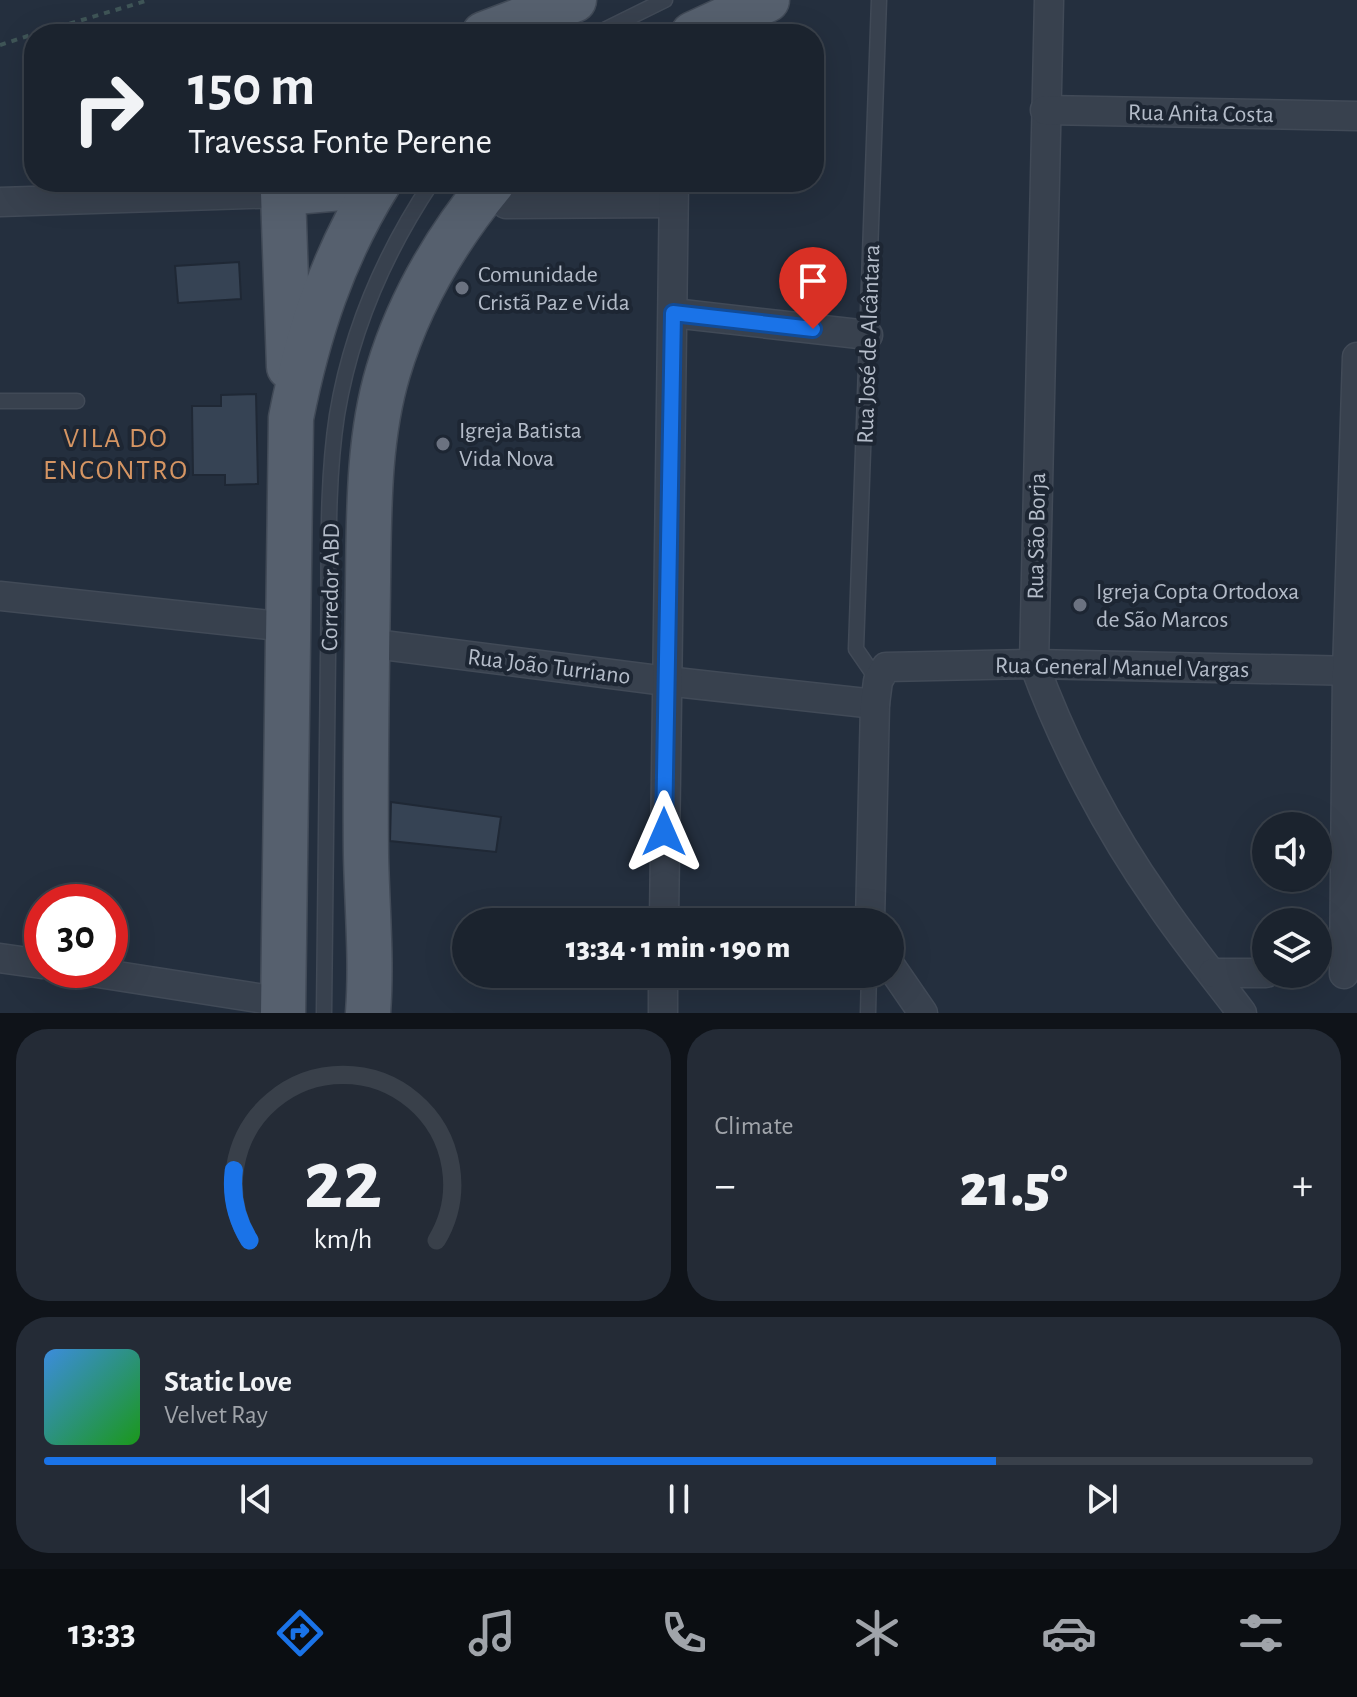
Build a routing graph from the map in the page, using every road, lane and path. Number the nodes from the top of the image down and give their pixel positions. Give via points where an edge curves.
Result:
1 (149, 0) edge
2 (665, 0) edge
3 (767, 0) edge
4 (879, 0) edge
5 (1049, 0) edge
6 (566, 3) edge
7 (69, 24) edge
8 (510, 24) edge
9 (534, 24) edge
10 (616, 24) edge
11 (715, 24) edge
12 (24, 37) edge
13 (0, 45) edge
14 (1045, 110) junction
15 (1357, 116) edge
16 (292, 192) edge
17 (373, 192) edge
18 (426, 192) edge
19 (283, 193) junction
20 (499, 193) edge
21 (673, 193) edge
22 (0, 202) edge
23 (673, 313) junction
24 (868, 335) junction
25 (1357, 357) edge
26 (0, 401) edge
27 (77, 401) dead end
28 (291, 418) junction
29 (0, 596) edge
30 (288, 627) junction
31 (367, 643) junction
32 (1034, 664) junction
33 (1352, 671) edge
34 (666, 681) junction
35 (880, 684) junction
36 (664, 908) edge
37 (871, 908) edge
38 (0, 958) edge
39 (24, 961) edge
40 (1213, 973) junction
41 (1252, 973) edge
42 (1340, 974) edge
43 (128, 979) edge
44 (904, 985) edge
45 (663, 988) edge
46 (869, 988) edge
47 (297, 1009) edge
48 (368, 1013) edge
49 (663, 1013) edge
50 (868, 1013) edge
51 (923, 1013) edge
52 (1242, 1013) edge

1 - 7 path
2 - 10 lane
3 - 11 main road
4 - 24 lane, Rua José de Alcântara
5 - 14 street, Rua São Borja
6 - 8 main road
6 - 9 main road
12 - 13 path
14 - 15 street, Rua Anita Costa
14 - 32 street, Rua São Borja
16 - 19 main road
17 - 28 main road via 321,297
18 - 47 lane, Corredor ABD via 372,290 337,416
19 - 22 street
19 - 28 main road
20 - 21 street
20 - 31 main road via 459,223 404,324 387,374 369,501
21 - 23 street
23 - 24 street
23 - 34 street
24 - 35 lane, Rua José de Alcântara via 856,649
25 - 33 street
26 - 27 lane
28 - 30 main road
29 - 30 street
30 - 47 main road
31 - 34 street, Rua João Turriano
31 - 48 main road
32 - 33 street, Rua General Manuel Vargas
32 - 35 street, Rua General Manuel Vargas
32 - 40 street, Rua São Borja via 1094,796 1157,901
33 - 42 street
34 - 35 street, Rua João Turriano
34 - 36 street
35 - 37 street
38 - 39 street
40 - 41 street
40 - 52 street, Rua São Borja
43 - 47 street
44 - 51 street
45 - 49 street
46 - 50 lane

